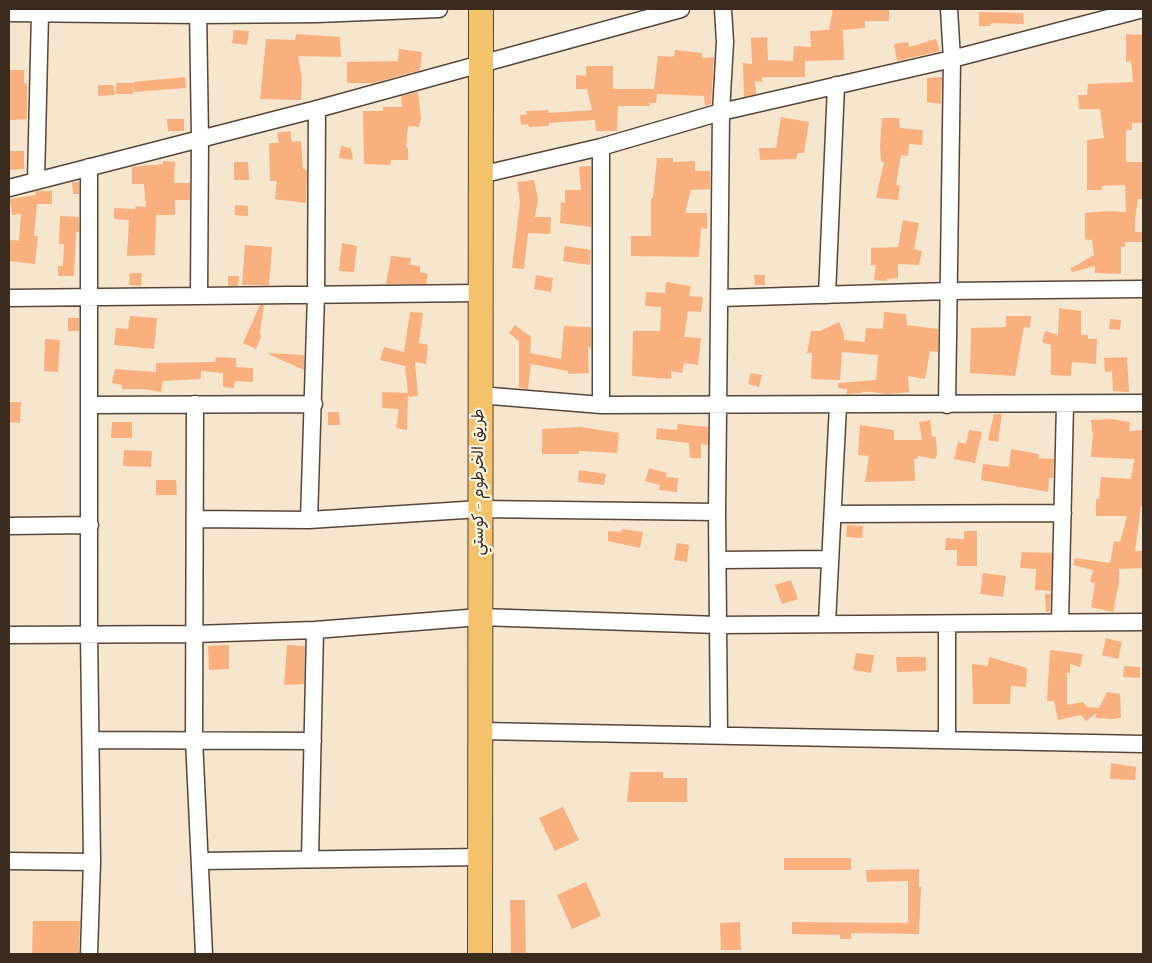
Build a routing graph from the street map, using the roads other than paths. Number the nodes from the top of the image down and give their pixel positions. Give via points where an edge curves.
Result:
1 (439, 9) edge
2 (481, 9) edge
3 (682, 9) edge
4 (723, 9) edge
5 (949, 9) edge
6 (1143, 9) edge
7 (198, 12) edge
8 (9, 13) edge
9 (40, 13) junction
10 (952, 59) junction
11 (480, 66) junction
12 (836, 86) junction
13 (317, 109) junction
14 (721, 112) junction
15 (200, 139) junction
16 (600, 147) junction
17 (89, 167) junction
18 (480, 175) junction
19 (36, 181) junction
20 (9, 188) edge
21 (1143, 289) edge
22 (950, 291) junction
23 (479, 293) junction
24 (199, 295) junction
25 (316, 295) junction
26 (827, 295) junction
27 (89, 296) junction
28 (9, 298) edge
29 (720, 298) junction
30 (479, 395) junction
31 (1143, 403) edge
32 (195, 404) junction
33 (314, 404) junction
34 (838, 404) junction
35 (1065, 404) junction
36 (90, 405) junction
37 (601, 405) junction
38 (720, 405) junction
39 (947, 405) junction
40 (480, 509) junction
41 (717, 512) junction
42 (1063, 513) junction
43 (833, 514) junction
44 (195, 520) junction
45 (309, 520) junction
46 (90, 525) junction
47 (9, 526) edge
48 (830, 559) junction
49 (719, 560) junction
50 (480, 617) junction
51 (1060, 622) junction
52 (1143, 622) edge
53 (827, 623) junction
54 (948, 624) junction
55 (718, 625) junction
56 (315, 630) junction
57 (89, 633) junction
58 (194, 634) junction
59 (9, 635) edge
60 (482, 731) junction
61 (719, 735) junction
62 (194, 739) junction
63 (91, 740) junction
64 (947, 740) junction
65 (313, 741) junction
66 (1143, 744) edge
67 (481, 857) junction
68 (310, 859) junction
69 (9, 861) edge
70 (201, 861) junction
71 (92, 862) junction
72 (88, 954) edge
73 (204, 954) edge
74 (480, 954) edge

1 - 7 street via 317,14
2 - 11 highway, طريق الخرطوم - كوستي
3 - 11 street
4 - 14 street via 725,42
5 - 10 street
6 - 10 street
7 - 9 street
7 - 15 street
8 - 9 street
9 - 19 street
10 - 12 street
10 - 22 street
11 - 13 street
11 - 18 highway, طريق الخرطوم - كوستي
12 - 14 street
12 - 26 street
13 - 15 street
13 - 25 street
14 - 16 street
14 - 29 street
15 - 17 street
15 - 24 street
16 - 18 street
16 - 37 street
17 - 19 street
17 - 27 street
18 - 23 highway, طريق الخرطوم - كوستي
19 - 20 street
21 - 22 street
22 - 26 street
22 - 39 street
23 - 25 street
23 - 30 highway, طريق الخرطوم - كوستي
24 - 25 street
24 - 27 street
25 - 33 street
26 - 29 street
27 - 28 street
27 - 36 street
29 - 38 street
30 - 37 street
30 - 40 highway, طريق الخرطوم - كوستي
31 - 35 street
32 - 33 street
32 - 36 street
32 - 44 street
33 - 45 street
34 - 38 street
34 - 39 street
34 - 43 street
35 - 39 street
35 - 42 street
36 - 46 street
37 - 38 street
38 - 41 street
40 - 41 street
40 - 45 street
40 - 50 highway, طريق الخرطوم - كوستي
41 - 49 street
42 - 43 street
42 - 51 street
43 - 48 street
44 - 45 street
44 - 58 street
46 - 47 street
46 - 57 street
48 - 49 street
48 - 53 street
49 - 55 street
50 - 55 street
50 - 56 street
50 - 60 highway, طريق الخرطوم - كوستي
51 - 52 street
51 - 54 street
53 - 54 street
53 - 55 street
54 - 64 street
55 - 61 street
56 - 58 street
56 - 65 street
57 - 58 street
57 - 59 street
57 - 63 street
58 - 62 street
60 - 61 street
60 - 67 highway, طريق الخرطوم - كوستي
61 - 64 street
62 - 63 street
62 - 65 street
62 - 70 street
63 - 71 street
64 - 66 street
65 - 68 street
67 - 68 street
67 - 74 highway, طريق الخرطوم - كوستي
68 - 70 street
69 - 71 street
70 - 73 street
71 - 72 street

